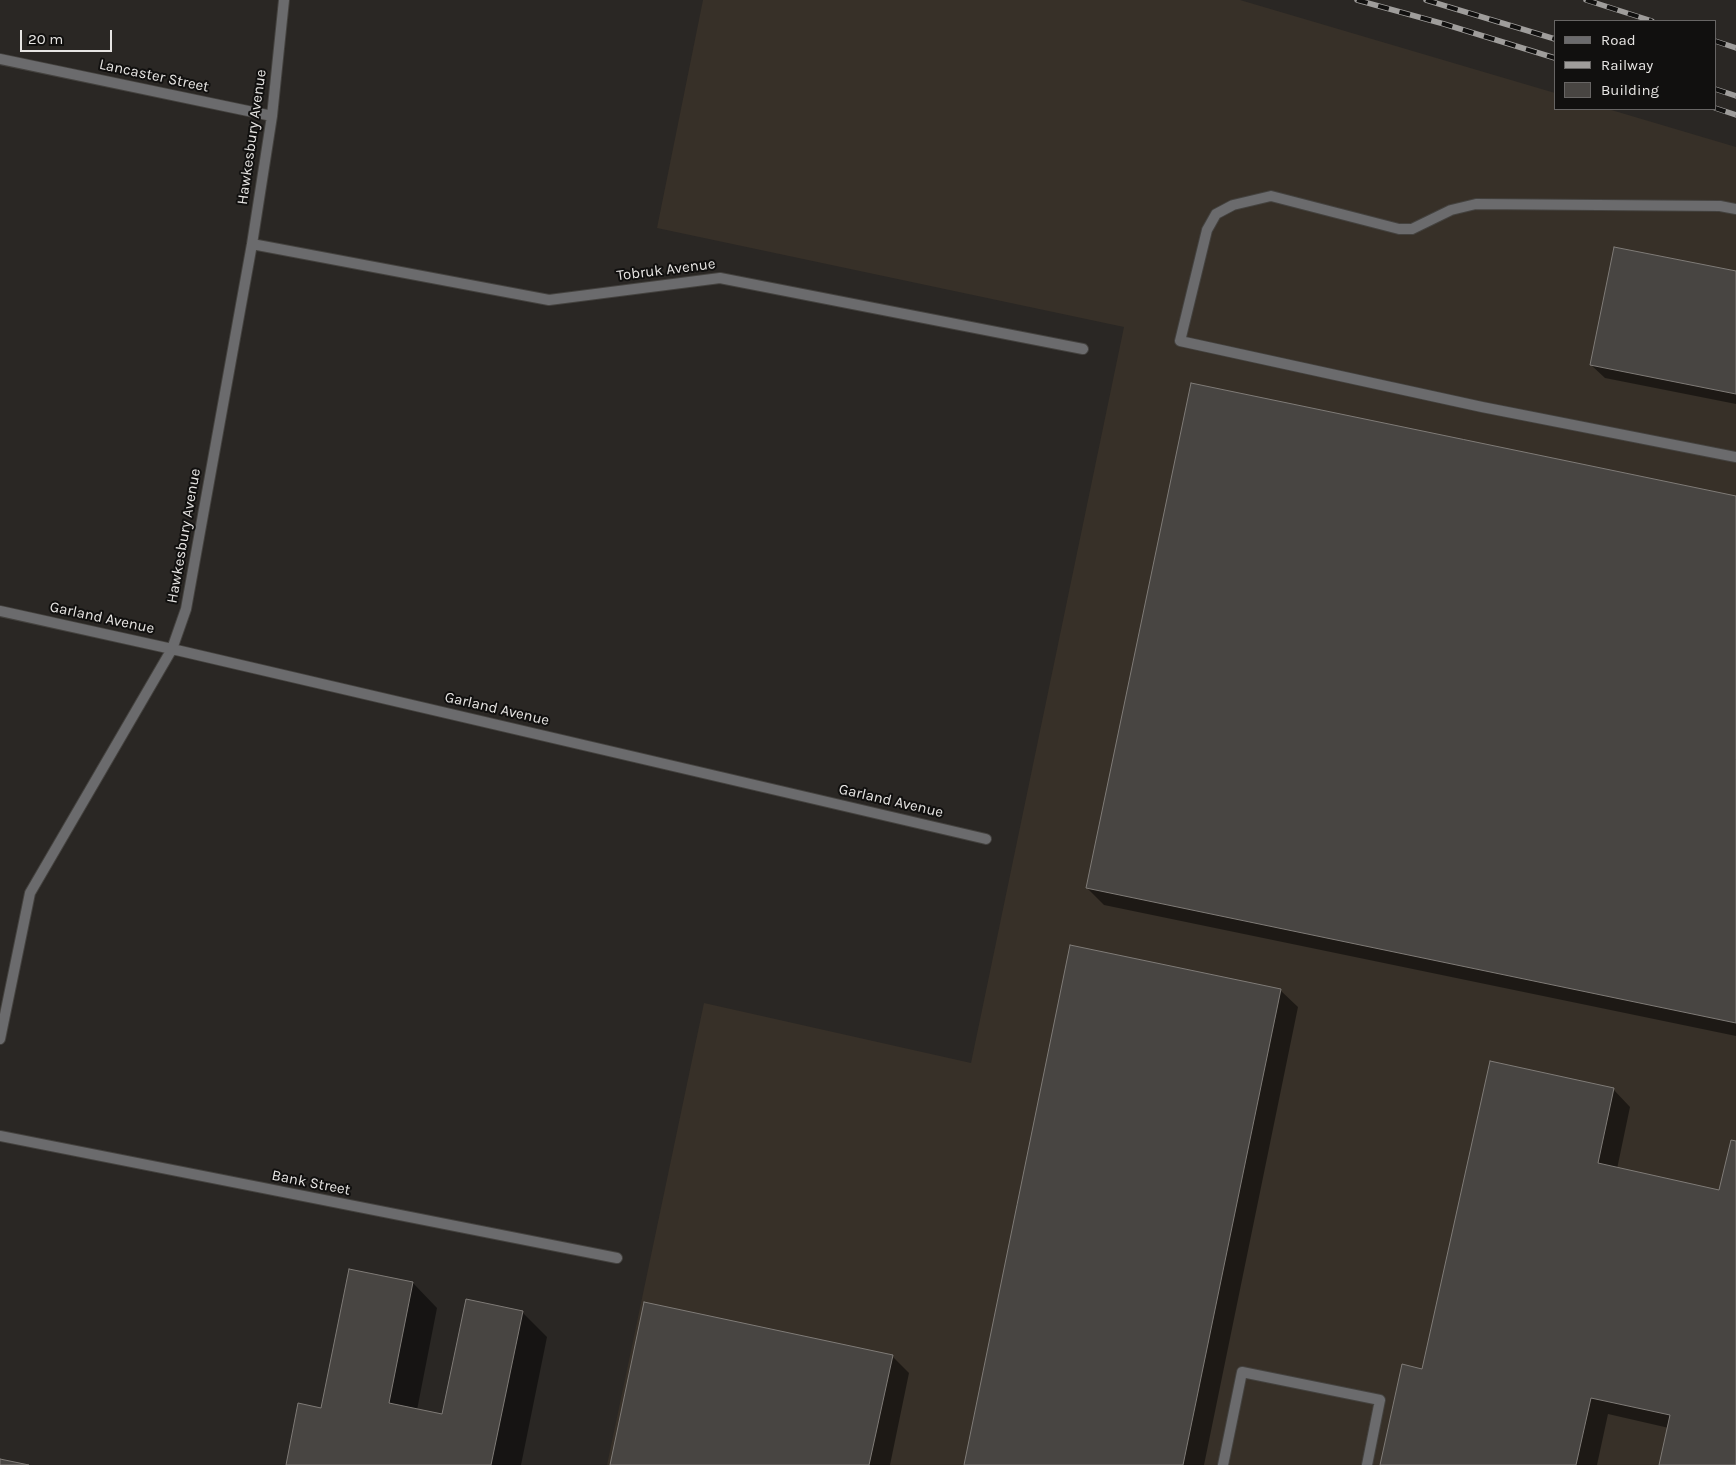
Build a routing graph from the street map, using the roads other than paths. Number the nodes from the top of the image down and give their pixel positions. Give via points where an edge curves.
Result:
1 (284, 0) edge
2 (0, 59) edge
3 (272, 116) junction
4 (1736, 209) edge
5 (252, 244) junction
6 (1083, 349) dead end
7 (1736, 457) edge
8 (0, 611) edge
9 (172, 649) junction
10 (986, 838) dead end
11 (0, 1039) edge
12 (0, 1136) edge
13 (617, 1258) dead end
14 (1223, 1465) edge
15 (1368, 1465) edge

1 - 3 street, Hawkesbury Avenue
2 - 3 street, Lancaster Street
3 - 5 street, Hawkesbury Avenue
4 - 7 street via 1720,206 1476,204 1451,210 1412,229 1399,229 1271,196 1233,205 1216,214 1207,230 1180,341 1482,407
5 - 6 street, Tobruk Avenue via 549,300 720,278
5 - 9 street, Hawkesbury Avenue via 186,609
8 - 9 street, Garland Avenue
9 - 10 street, Garland Avenue
9 - 11 street, Hawkesbury Avenue via 30,893
12 - 13 street, Bank Street
14 - 15 street via 1242,1372 1380,1400

